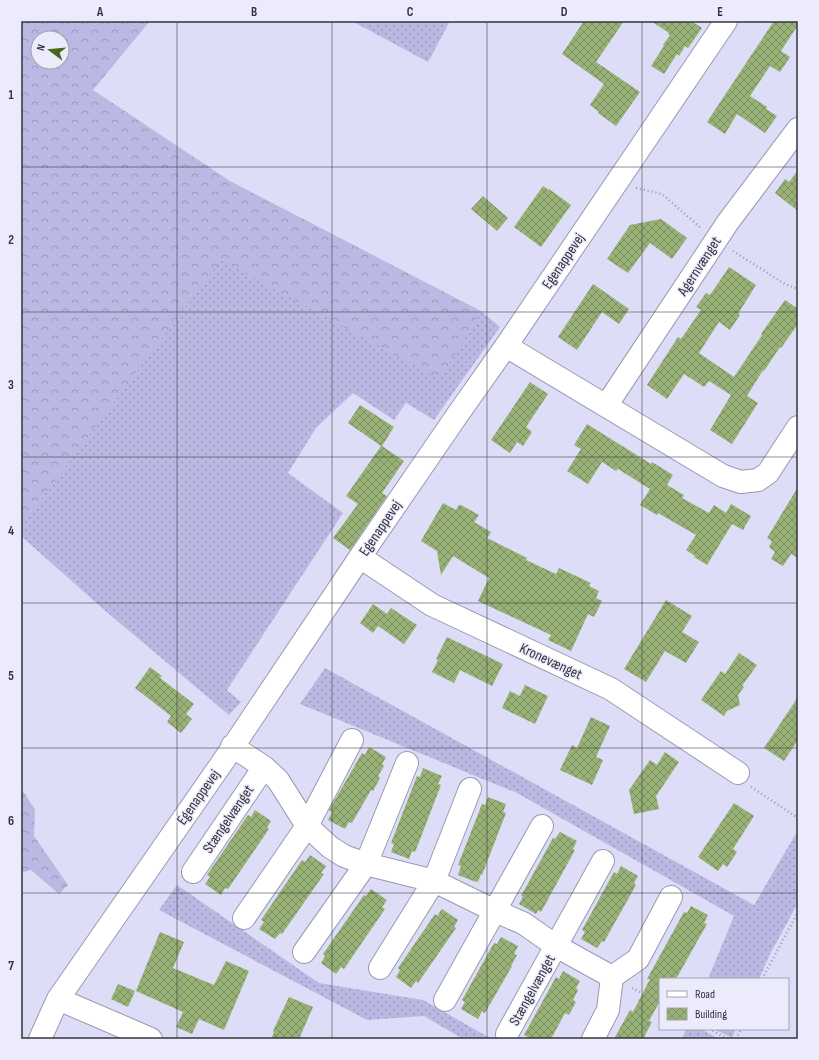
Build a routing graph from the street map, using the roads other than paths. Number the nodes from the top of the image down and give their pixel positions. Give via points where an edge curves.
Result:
1 (726, 21) edge
2 (798, 129) edge
3 (506, 346) junction
4 (606, 406) junction
5 (798, 427) edge
6 (360, 557) junction
7 (352, 740) dead end
8 (232, 746) junction
9 (408, 763) dead end
10 (264, 767) junction
11 (738, 773) road end
12 (470, 789) dead end
13 (307, 826) junction
14 (542, 826) dead end
15 (603, 861) dead end
16 (366, 864) junction
17 (193, 872) dead end
18 (434, 881) junction
19 (671, 897) dead end
20 (495, 911) junction
21 (244, 918) dead end
22 (556, 946) junction
23 (304, 952) dead end
24 (380, 968) dead end
25 (612, 977) junction
26 (58, 999) junction
27 (445, 1000) dead end
28 (508, 1034) dead end
29 (40, 1039) edge
30 (151, 1039) edge
31 (593, 1039) edge

1 - 3 street, Egenappevej
2 - 4 street, Agernvænget via 728,222
3 - 4 street
3 - 6 street, Egenappevej
4 - 5 street via 723,476 741,482 758,480 768,474
6 - 8 street, Egenappevej
6 - 11 street, Kronevænget via 432,604 611,689
7 - 13 street
8 - 10 street, Stængelvænget
8 - 26 street, Egenappevej
9 - 16 street
10 - 13 street, Stængelvænget via 278,780
10 - 17 street, Stængelvænget
12 - 18 street
13 - 16 street, Stængelvænget via 330,847 344,856
13 - 21 street
14 - 20 street
15 - 22 street, Stængelvænget
16 - 18 street, Stængelvænget
16 - 23 street
18 - 20 street, Stængelvænget
18 - 24 street
19 - 25 street via 638,959
20 - 22 street, Stængelvænget via 523,923
20 - 27 street
22 - 25 street, Stængelvænget
22 - 28 street, Stængelvænget
25 - 31 street via 608,1010
26 - 29 street, Egenappevej
26 - 30 street

